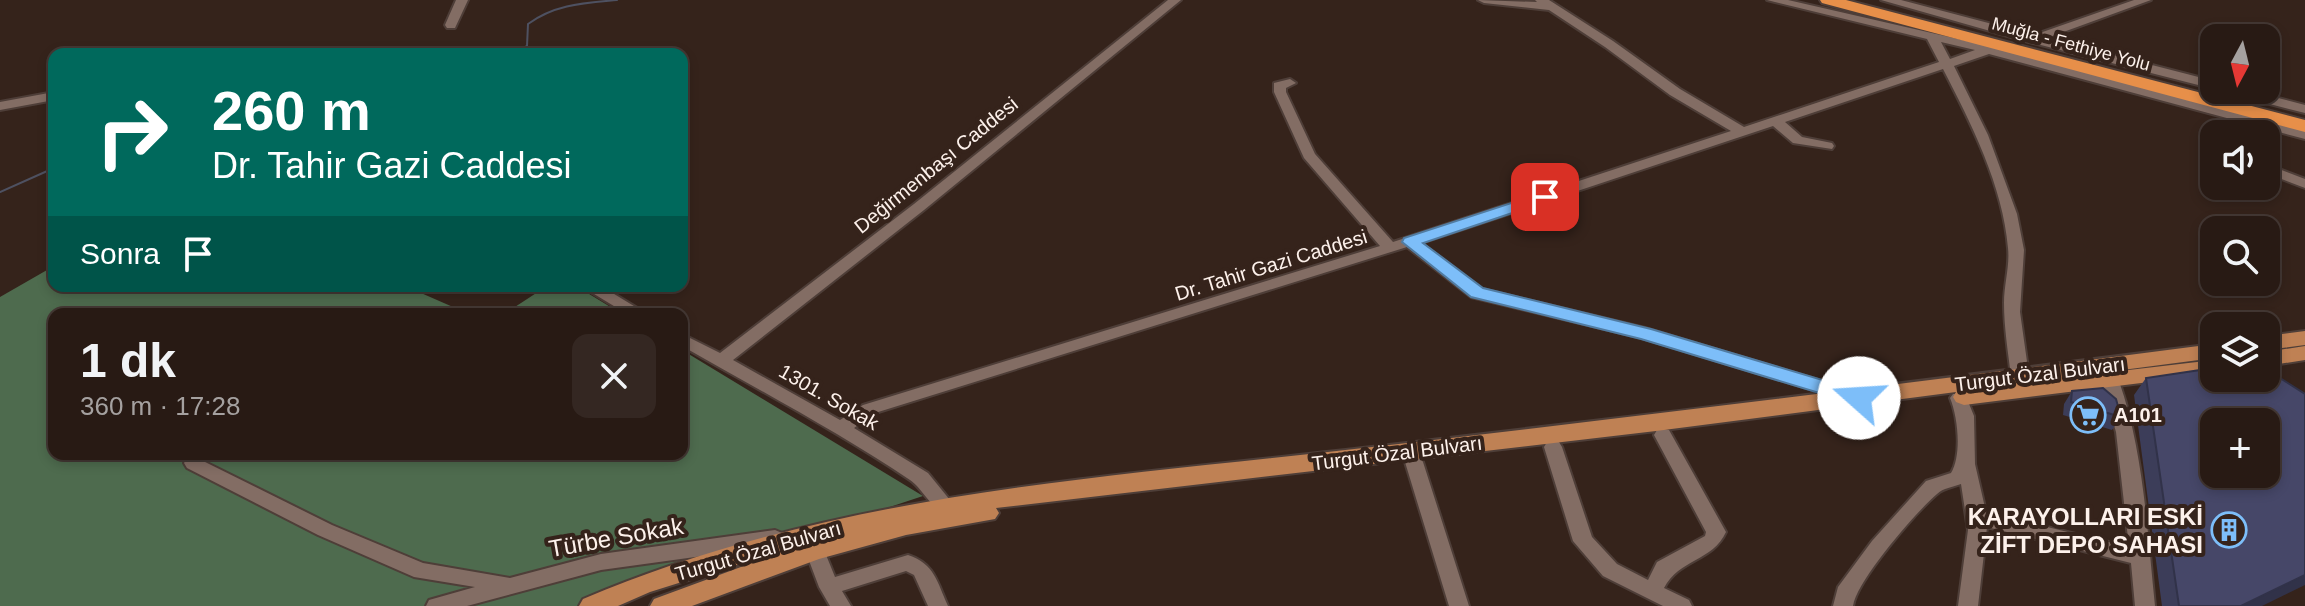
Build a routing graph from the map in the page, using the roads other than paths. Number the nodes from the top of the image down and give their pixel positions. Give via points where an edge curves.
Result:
1 (462, 0) edge
2 (1175, 0) edge
3 (1484, 0) edge
4 (1570, 0) edge
5 (1773, 0) edge
6 (1828, 0) edge
7 (1855, 0) edge
8 (1887, 0) edge
9 (2145, 0) edge
10 (1548, 4) edge
11 (451, 25) dead end
12 (1932, 32) junction
13 (2029, 41) junction
14 (1989, 50) junction
15 (1948, 66) junction
16 (2200, 82) edge
17 (1290, 83) dead end
18 (48, 97) edge
19 (2280, 102) edge
20 (0, 106) edge
21 (2305, 109) edge
22 (2305, 117) edge
23 (1776, 121) junction
24 (2305, 126) edge
25 (1743, 132) junction
26 (2305, 135) edge
27 (1827, 146) dead end
28 (2280, 174) edge
29 (2305, 184) edge
30 (1410, 242) junction
31 (1390, 248) junction
32 (600, 292) edge
33 (628, 308) edge
34 (2305, 338) edge
35 (2280, 341) edge
36 (688, 342) edge
37 (2200, 353) edge
38 (2305, 353) edge
39 (2280, 357) edge
40 (721, 361) junction
41 (2200, 369) edge
42 (2020, 376) junction
43 (2110, 381) junction
44 (1859, 398) junction
45 (1959, 398) junction
46 (841, 428) junction
47 (1663, 435) junction
48 (1553, 447) junction
49 (1414, 462) junction
50 (193, 463) dead end
51 (1966, 464) junction
52 (945, 505) junction
53 (1977, 517) junction
54 (812, 542) junction
55 (2139, 557) junction
56 (511, 585) junction
57 (829, 587) junction
58 (1652, 591) junction
59 (436, 606) edge
60 (592, 606) edge
61 (663, 606) edge
62 (841, 606) edge
63 (938, 606) edge
64 (1459, 606) edge
65 (1682, 606) edge
66 (1843, 606) edge
67 (1968, 606) edge
68 (2145, 606) edge

1 - 11 street
2 - 40 street, Değirmenbaşı Caddesi
3 - 10 street
4 - 10 street
5 - 12 street
6 - 12 highway, Muğla - Fethiye Yolu
7 - 13 highway, Muğla - Fethiye Yolu
8 - 13 street
9 - 13 street
10 - 25 street
12 - 14 street
12 - 15 street
12 - 24 highway, Muğla - Fethiye Yolu
13 - 16 street
13 - 22 highway, Muğla - Fethiye Yolu
14 - 15 street, Dr. Tahir Gazi Caddesi
14 - 26 street
15 - 23 street, Dr. Tahir Gazi Caddesi
15 - 42 street via 1999,175 2015,241 2018,269 2012,299
17 - 31 street via 1279,86 1280,92 1309,155
18 - 20 street
19 - 21 street
23 - 25 street, Dr. Tahir Gazi Caddesi
23 - 27 street via 1798,140
25 - 30 street, Dr. Tahir Gazi Caddesi
28 - 29 street
30 - 31 street, Dr. Tahir Gazi Caddesi
30 - 44 street via 1477,293 1645,333
31 - 46 street, Dr. Tahir Gazi Caddesi via 869,409
32 - 33 street
34 - 35 main road
36 - 40 street, 1301. Sokak
37 - 42 main road, Turgut Özal Bulvarı
38 - 39 main road
40 - 46 street, 1301. Sokak
41 - 43 main road, Turgut Özal Bulvarı
42 - 44 main road, Turgut Özal Bulvarı
43 - 45 main road, Turgut Özal Bulvarı
43 - 55 street via 2125,441
44 - 52 main road, Turgut Özal Bulvarı
45 - 47 main road, Turgut Özal Bulvarı
45 - 51 street via 1968,416
46 - 52 street, 1301. Sokak via 921,478
47 - 48 main road, Turgut Özal Bulvarı
47 - 58 street via 1716,532 1712,541 1664,568
48 - 49 main road, Turgut Özal Bulvarı
48 - 58 street via 1583,541 1610,570
49 - 54 main road, Turgut Özal Bulvarı via 1010,510
49 - 64 street
50 - 56 street via 325,530 421,571
51 - 53 street
51 - 66 street via 1958,478 1933,486 1879,546 1845,593
52 - 54 main road, Turgut Özal Bulvarı
53 - 55 street
53 - 67 street
54 - 56 street, Türbe Sokak via 601,562
54 - 57 street
54 - 60 main road, Turgut Özal Bulvarı via 643,584
54 - 61 main road
55 - 68 street
56 - 59 street, Türbe Sokak
57 - 62 street
57 - 63 street via 908,563 922,570
58 - 65 street

